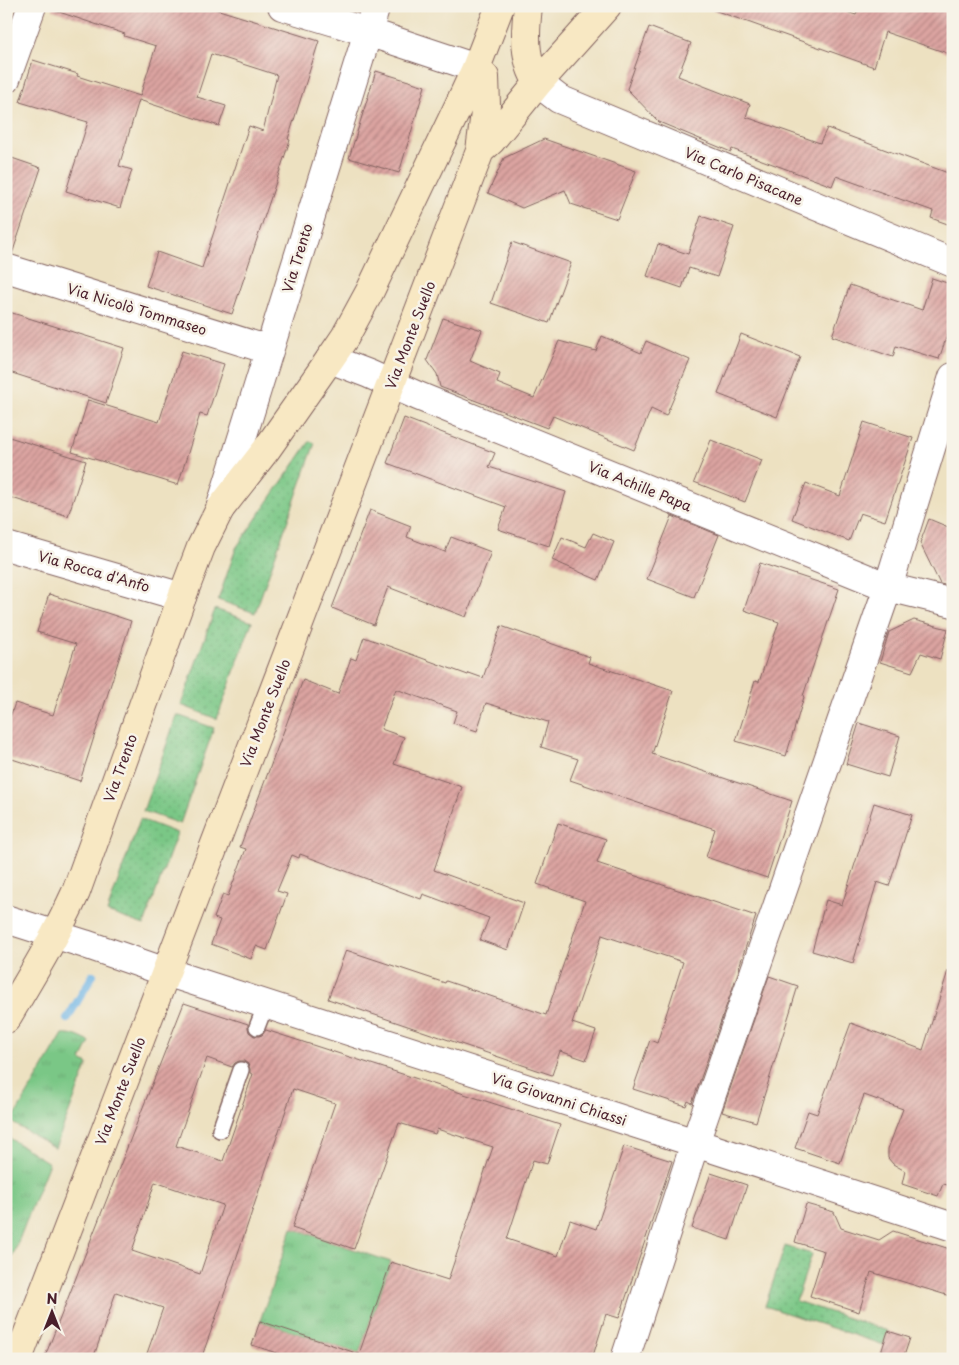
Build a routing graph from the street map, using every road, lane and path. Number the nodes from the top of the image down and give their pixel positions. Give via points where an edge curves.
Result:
1 (32, 6) edge
2 (282, 6) edge
3 (376, 6) edge
4 (500, 6) edge
5 (528, 6) edge
6 (606, 6) edge
7 (368, 32) junction
8 (476, 68) junction
9 (6, 79) edge
10 (538, 83) junction
11 (480, 151) junction
12 (953, 263) edge
13 (6, 268) edge
14 (269, 350) junction
15 (330, 359) junction
16 (953, 377) edge
17 (391, 383) junction
18 (220, 509) junction
19 (6, 546) edge
20 (888, 587) junction
21 (182, 596) junction
22 (953, 603) edge
23 (6, 919) edge
24 (56, 934) junction
25 (166, 972) junction
26 (6, 1019) edge
27 (241, 1070) dead end
28 (220, 1130) dead end
29 (695, 1143) junction
30 (953, 1227) edge
31 (18, 1359) edge
32 (625, 1359) edge

1 - 9 street
2 - 7 street
3 - 7 street, Via Trento
4 - 8 main road
5 - 10 main road via 527,54
6 - 10 main road, Via Monte Suello
7 - 8 street
7 - 14 street, Via Trento
8 - 11 main road via 485,76 486,104
8 - 15 main road via 370,291
10 - 11 main road, Via Monte Suello via 492,141
10 - 12 street, Via Carlo Pisacane via 559,99
11 - 17 main road, Via Monte Suello
13 - 14 street, Via Nicolò Tommaseo
14 - 18 street, Via Trento
15 - 17 street, Via Achille Papa
15 - 18 main road, Via Trento
16 - 20 street
17 - 20 street, Via Achille Papa
17 - 25 main road, Via Monte Suello
18 - 21 main road, Via Trento
19 - 21 street, Via Rocca d'Anfo
20 - 22 street, Via Achille Papa
20 - 29 street
21 - 24 main road, Via Trento via 76,892
23 - 24 street, Via Giovanni Chiassi
24 - 25 street, Via Giovanni Chiassi
24 - 26 main road, Via Trento
25 - 29 street, Via Giovanni Chiassi via 262,1015
25 - 31 main road, Via Monte Suello
27 - 28 lane
29 - 30 street, Via Giovanni Chiassi
29 - 32 street

